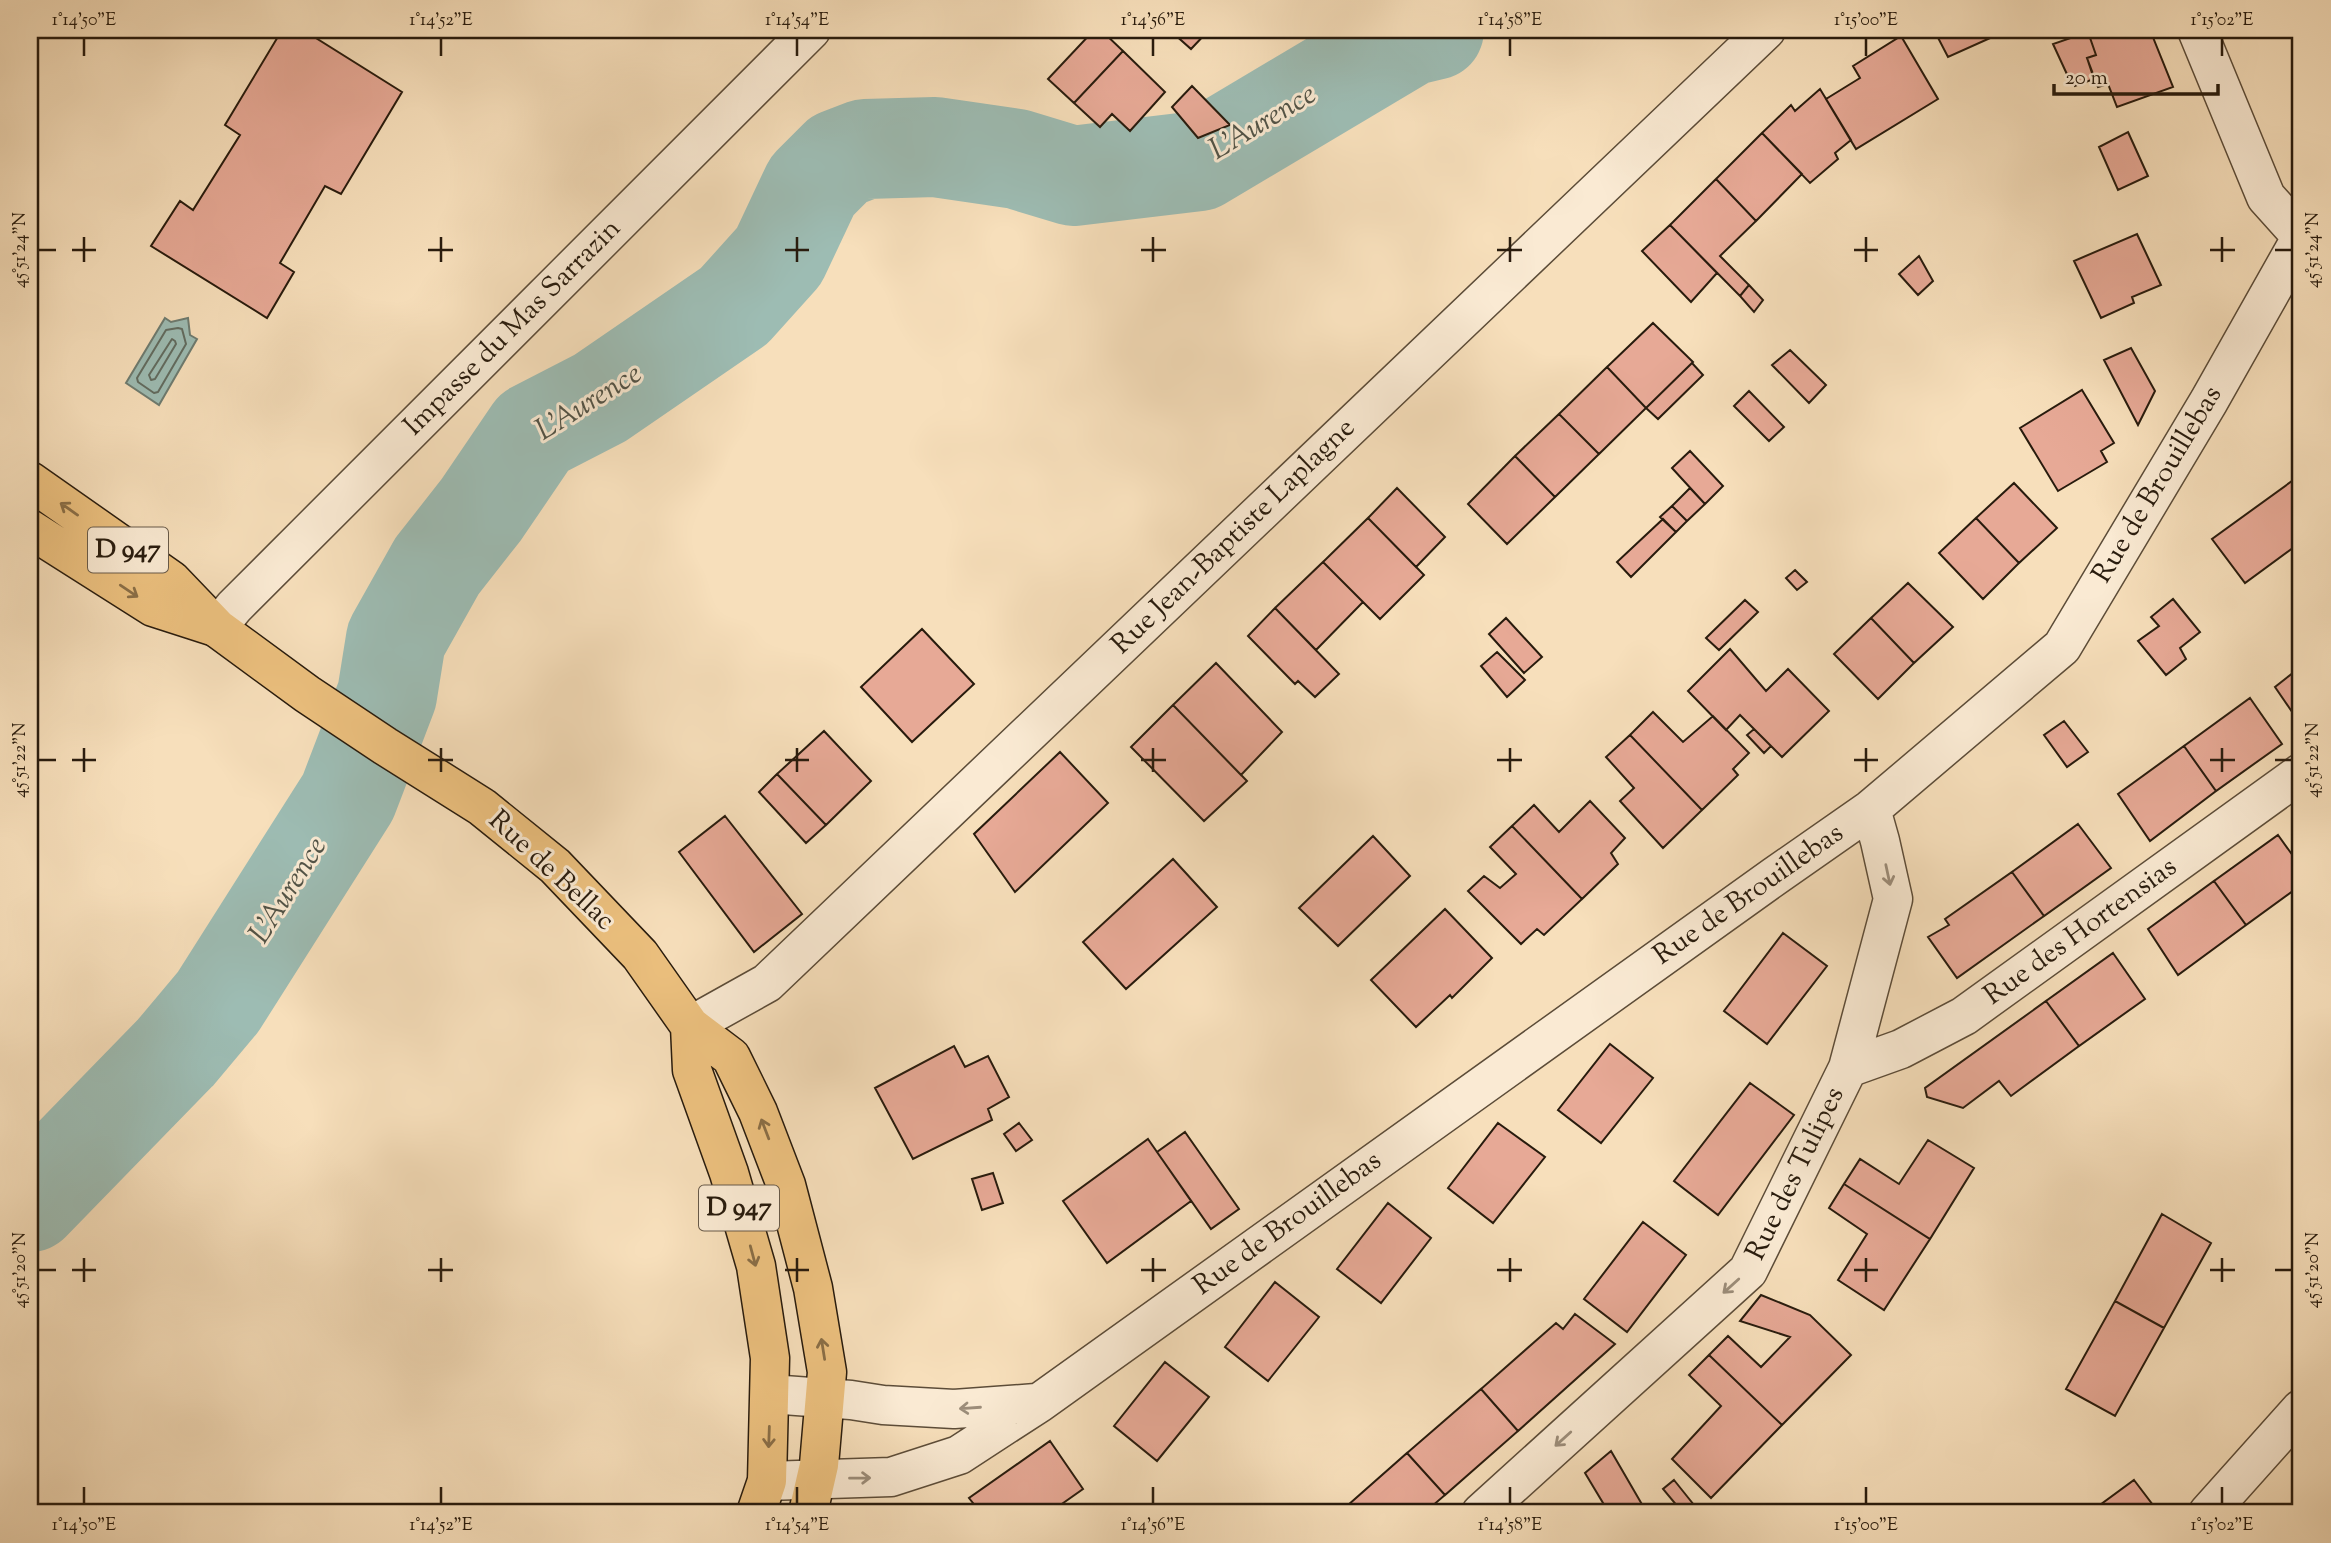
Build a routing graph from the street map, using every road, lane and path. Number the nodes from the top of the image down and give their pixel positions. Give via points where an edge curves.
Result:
1 (811, 30) edge
2 (1766, 30) edge
3 (2197, 30) edge
4 (2301, 237) edge
5 (30, 481) edge
6 (30, 529) edge
7 (217, 628) junction
8 (2301, 773) edge
9 (1871, 809) junction
10 (690, 1026) junction
11 (1848, 1068) junction
12 (770, 1394) junction
13 (825, 1398) junction
14 (1038, 1402) junction
15 (2301, 1409) edge
16 (812, 1496) edge
17 (762, 1497) edge
18 (1481, 1513) edge
19 (2207, 1513) edge

1 - 7 street, Impasse du Mas Sarrazin
2 - 10 street, Rue Jean-Baptiste Laplagne via 766,983
3 - 4 street via 2266,197
4 - 9 street, Rue de Brouillebas via 2062,647
7 -> 5 main road, D 947 via 171,580
6 -> 7 main road, D 947 via 153,607
7 - 10 main road, Rue de Bellac / D 947 via 307,694 482,807 555,866 630,946
8 - 11 street, Rue des Hortensias via 1964,1016 1901,1049
9 -> 11 street, Rue des Tulipes via 1893,900
9 - 14 street, Rue de Brouillebas
10 -> 12 main road, D 947 via 692,1070 756,1266 770,1357
13 -> 10 main road, Rue de Bellac / D 947 via 827,1372 813,1288 786,1185 731,1057
11 -> 18 street, Rue des Tulipes via 1748,1271
12 - 13 street
12 -> 17 main road, D 947
14 -> 13 street via 954,1409
13 - 16 main road, Rue de Bellac / D 947
16 -> 14 street, Rue de Brouillebas via 959,1455
15 - 19 street
16 - 17 street, Rue de Brouillebas

